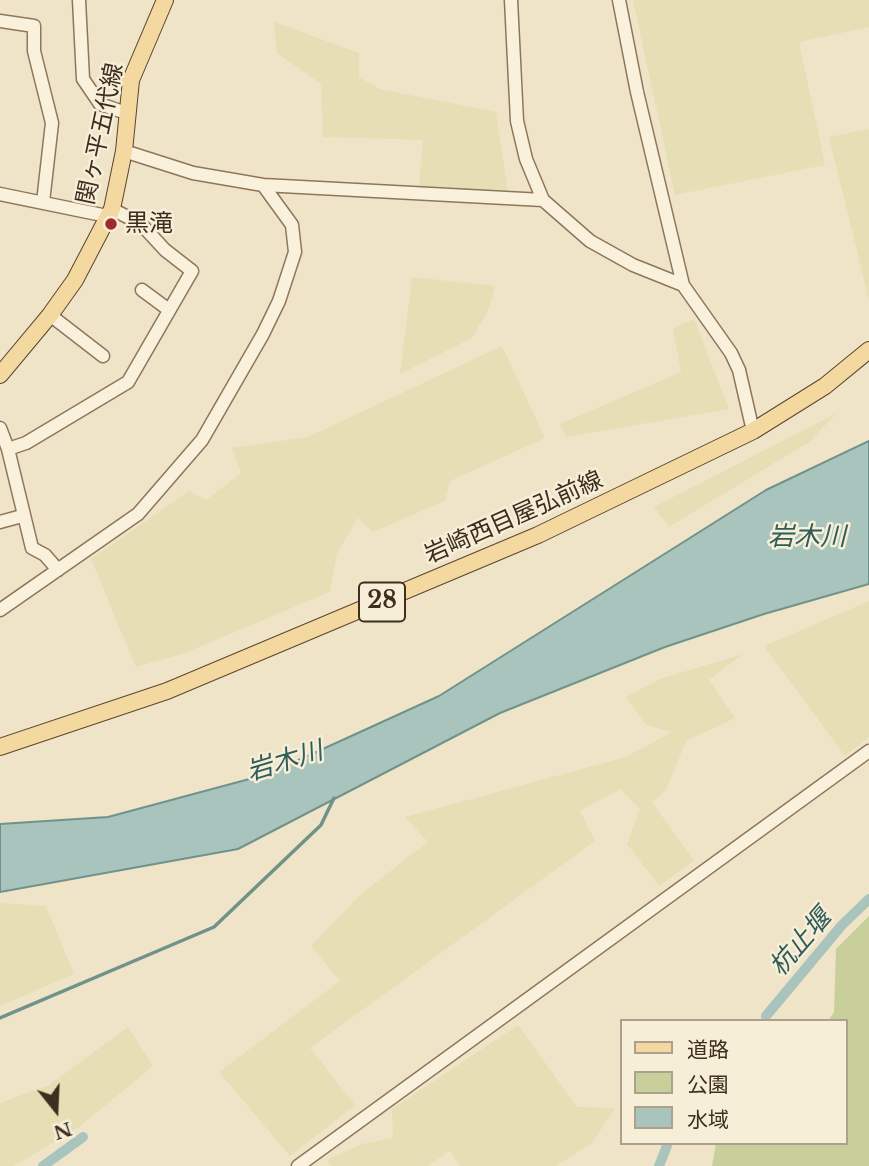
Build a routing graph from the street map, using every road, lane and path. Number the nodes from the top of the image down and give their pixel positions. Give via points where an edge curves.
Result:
1 (79, 0) edge
2 (165, 0) edge
3 (511, 0) edge
4 (619, 0) edge
5 (0, 21) edge
6 (126, 113) junction
7 (124, 151) junction
8 (263, 186) junction
9 (0, 194) edge
10 (543, 200) junction
11 (43, 202) junction
12 (110, 213) junction
13 (683, 285) junction
14 (142, 290) dead end
15 (169, 310) junction
16 (50, 315) junction
17 (869, 350) edge
18 (103, 356) dead end
19 (0, 375) edge
20 (0, 428) edge
21 (752, 431) junction
22 (8, 449) junction
23 (22, 516) junction
24 (0, 522) edge
25 (58, 570) junction
26 (0, 610) edge
27 (0, 747) edge
28 (869, 751) edge
29 (299, 1166) edge

1 - 6 street via 83,79 100,104
2 - 6 main road, 関ヶ平五代線 via 131,80
3 - 10 street via 517,121
4 - 13 street
5 - 11 street via 34,26 34,51 52,123
6 - 7 main road, 関ヶ平五代線
7 - 8 street via 193,173
7 - 12 main road, 関ヶ平五代線
8 - 10 street
8 - 25 street via 292,225 295,252 263,334 202,440 138,514
9 - 11 street
10 - 13 street via 590,242
11 - 12 street
12 - 15 street via 141,225 192,271
12 - 16 main road, 関ヶ平五代線 via 75,280
13 - 21 street via 731,353
14 - 15 street
15 - 22 street via 128,382 26,443
16 - 18 street
16 - 19 main road, 関ヶ平五代線
17 - 21 main road, 岩崎西目屋弘前線 / 28 via 825,386
20 - 22 street
21 - 27 main road, 岩崎西目屋弘前線 / 28 via 538,535 328,626 167,691
22 - 23 street
23 - 24 street
23 - 25 street via 32,548
25 - 26 street
28 - 29 street

